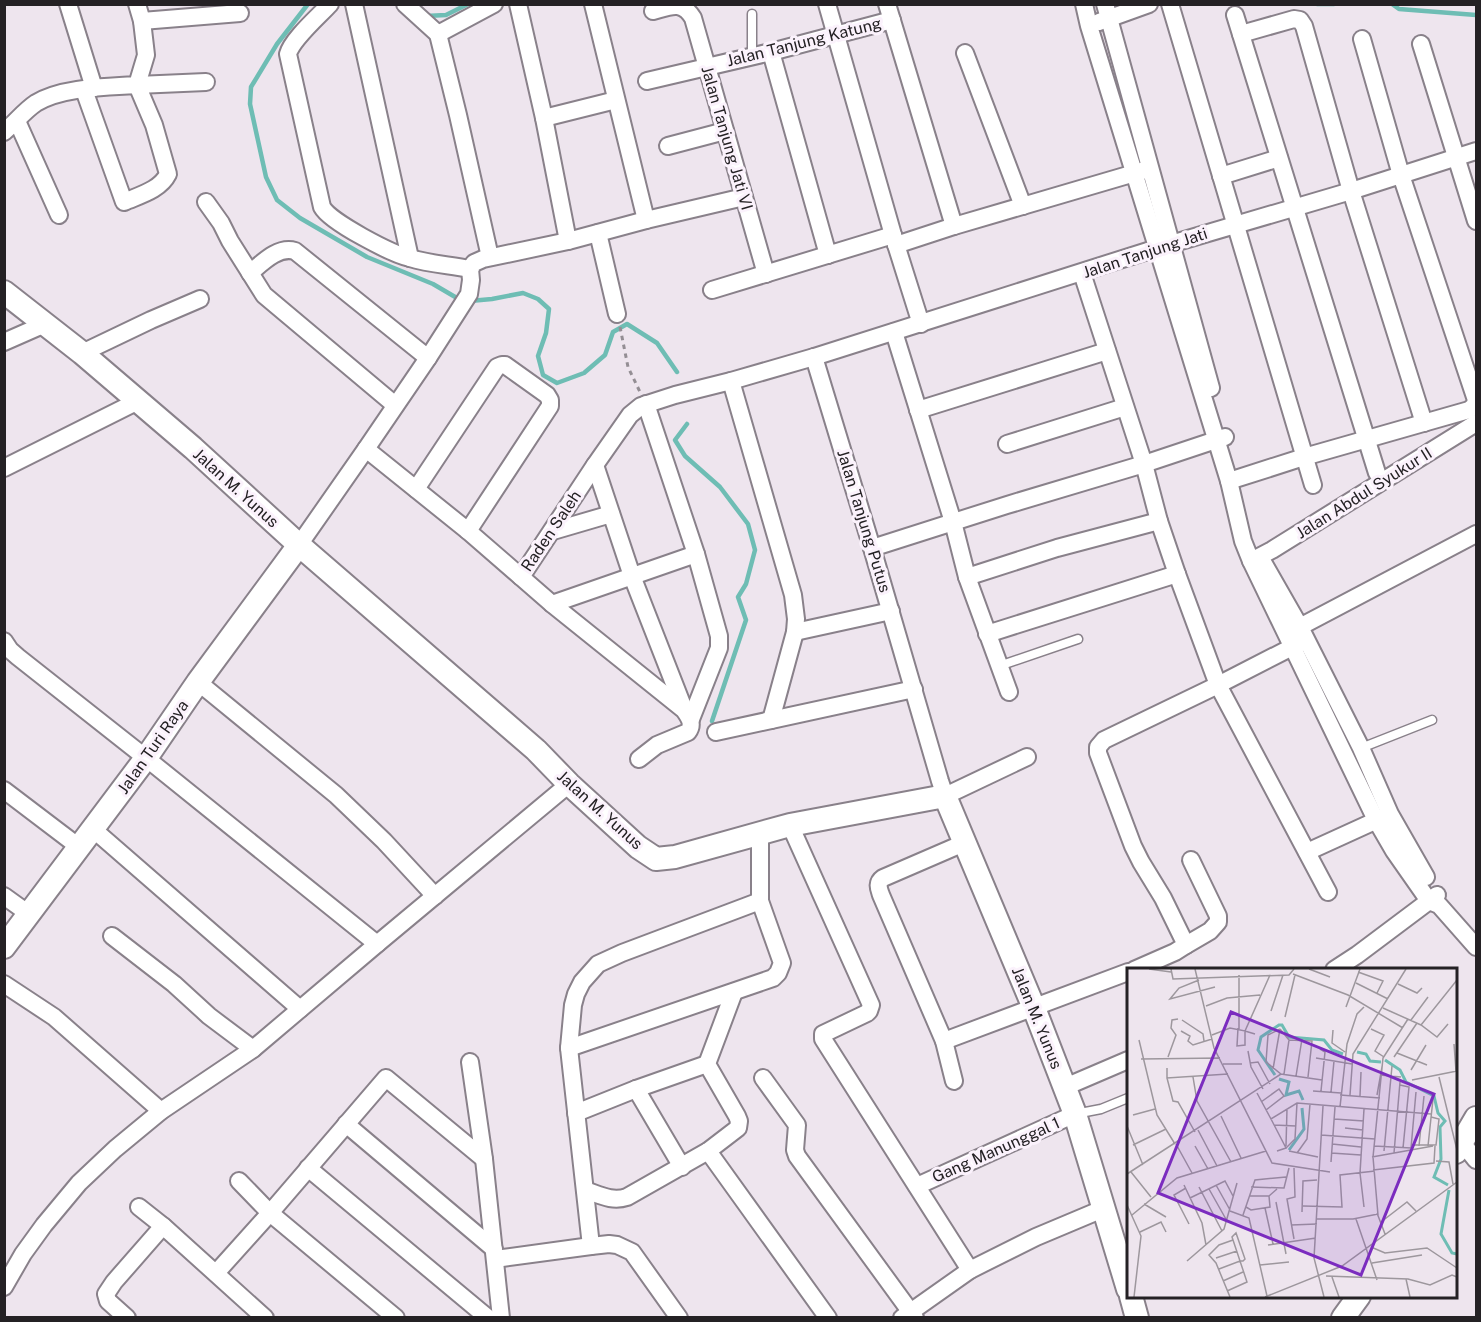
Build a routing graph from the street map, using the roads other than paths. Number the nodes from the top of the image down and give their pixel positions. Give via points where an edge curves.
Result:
1 (68, 4) edge
2 (137, 4) edge
3 (330, 4) edge
4 (354, 4) edge
5 (405, 4) edge
6 (494, 4) edge
7 (518, 4) edge
8 (593, 4) edge
9 (827, 4) edge
10 (1084, 4) edge
11 (1149, 4) edge
12 (1170, 4) edge
13 (682, 6) edge
14 (653, 11) dead end
15 (1107, 11) edge
16 (890, 12) edge
17 (240, 13) dead end
18 (752, 14) dead end
19 (1235, 15) dead end
20 (142, 21) junction
21 (1089, 26) junction
22 (438, 34) junction
23 (1241, 34) junction
24 (836, 36) junction
25 (1362, 39) dead end
26 (1421, 44) dead end
27 (771, 52) junction
28 (965, 53) dead end
29 (752, 56) junction
30 (707, 67) junction
31 (647, 81) dead end
32 (206, 82) dead end
33 (137, 85) junction
34 (89, 89) junction
35 (616, 100) junction
36 (544, 118) junction
37 (10, 127) edge
38 (725, 131) junction
39 (668, 146) dead end
40 (1476, 151) edge
41 (1457, 157) junction
42 (1280, 158) junction
43 (1142, 171) junction
44 (1401, 175) junction
45 (1221, 176) junction
46 (1352, 191) junction
47 (744, 197) junction
48 (206, 202) dead end
49 (1023, 206) junction
50 (1294, 208) junction
51 (59, 215) dead end
52 (646, 219) junction
53 (1476, 221) edge
54 (1234, 225) junction
55 (954, 226) junction
56 (598, 233) junction
57 (894, 240) junction
58 (568, 241) junction
59 (1165, 246) junction
60 (828, 255) junction
61 (490, 257) junction
62 (410, 258) junction
63 (470, 269) junction
64 (250, 273) junction
65 (1082, 273) junction
66 (766, 274) junction
67 (712, 290) dead end
68 (4, 292) edge
69 (200, 299) dead end
70 (617, 314) dead end
71 (45, 324) junction
72 (921, 324) junction
73 (894, 332) junction
74 (4, 342) edge
75 (1107, 351) junction
76 (82, 353) junction
77 (814, 357) junction
78 (428, 358) junction
79 (1472, 378) edge
80 (731, 381) junction
81 (138, 401) junction
82 (646, 404) junction
83 (395, 405) junction
84 (1125, 407) junction
85 (918, 410) junction
86 (1456, 413) junction
87 (1424, 423) junction
88 (1476, 423) edge
89 (1455, 436) junction
90 (1220, 438) junction
91 (1367, 439) junction
92 (1007, 444) dead end
93 (366, 449) junction
94 (1304, 457) junction
95 (1144, 464) junction
96 (595, 465) junction
97 (4, 468) edge
98 (1377, 473) dead end
99 (1233, 480) junction
100 (1313, 486) dead end
101 (416, 489) junction
102 (611, 514) junction
103 (1159, 520) junction
104 (953, 522) junction
105 (468, 531) junction
106 (553, 531) junction
107 (1476, 534) edge
108 (298, 544) junction
109 (872, 548) junction
110 (696, 554) junction
111 (1255, 558) junction
112 (1177, 574) junction
113 (632, 576) junction
114 (521, 577) junction
115 (967, 577) junction
116 (552, 604) junction
117 (891, 611) junction
118 (795, 632) junction
119 (987, 634) junction
120 (1296, 637) junction
121 (1078, 639) dead end
122 (4, 641) edge
123 (999, 666) junction
124 (198, 682) junction
125 (1218, 685) junction
126 (914, 690) junction
127 (1009, 692) dead end
128 (687, 714) junction
129 (771, 720) junction
130 (1432, 720) dead end
131 (716, 732) dead end
132 (1361, 748) junction
133 (1027, 757) dead end
134 (146, 758) junction
135 (639, 759) dead end
136 (569, 784) junction
137 (4, 790) edge
138 (945, 796) junction
139 (1383, 817) junction
140 (790, 825) junction
141 (760, 833) junction
142 (86, 838) junction
143 (964, 843) junction
144 (1307, 852) junction
145 (1191, 860) dead end
146 (1329, 892) dead end
147 (4, 896) edge
148 (435, 896) junction
149 (1435, 900) junction
150 (760, 901) junction
151 (29, 914) junction
152 (112, 936) dead end
153 (1475, 941) edge
154 (377, 944) junction
155 (1186, 945) junction
156 (4, 947) edge
157 (1136, 968) edge
158 (1336, 968) edge
159 (1127, 972) edge
160 (4, 984) edge
161 (734, 992) junction
162 (1034, 1008) junction
163 (300, 1009) junction
164 (944, 1041) junction
165 (569, 1048) junction
166 (253, 1049) junction
167 (1127, 1060) edge
168 (470, 1062) dead end
169 (707, 1064) junction
170 (762, 1078) dead end
171 (954, 1081) dead end
172 (1065, 1088) junction
173 (636, 1089) junction
174 (1127, 1098) edge
175 (161, 1111) junction
176 (576, 1113) junction
177 (1075, 1114) junction
178 (346, 1124) junction
179 (1467, 1132) edge
180 (708, 1150) junction
181 (484, 1159) junction
182 (1476, 1160) edge
183 (682, 1167) junction
184 (308, 1168) junction
185 (239, 1181) dead end
186 (917, 1186) junction
187 (585, 1191) junction
188 (139, 1207) dead end
189 (1105, 1208) junction
190 (270, 1213) junction
191 (163, 1226) junction
192 (591, 1246) junction
193 (495, 1254) junction
194 (970, 1270) junction
195 (216, 1273) junction
196 (1127, 1285) edge
197 (4, 1287) edge
198 (1132, 1298) edge
199 (1357, 1298) edge
200 (909, 1315) edge
201 (127, 1317) edge
202 (266, 1317) edge
203 (396, 1317) edge
204 (488, 1317) edge
205 (501, 1317) edge
206 (679, 1317) edge
207 (828, 1317) edge
208 (1137, 1317) edge
209 (1343, 1317) edge

1 - 34 street
2 - 20 street
3 - 62 street via 295,41 288,54 322,207 347,227
4 - 62 street
5 - 22 street
6 - 22 street
7 - 36 street
8 - 35 street
9 - 24 street
10 - 21 street
11 - 15 street
12 - 45 street
13 - 14 street
13 - 30 street, Jalan Tanjung Jati VI via 693,18
15 - 21 street
15 - 43 street
16 - 24 street, Jalan Tanjung Katung
16 - 55 street
17 - 20 street
18 - 29 lane
19 - 23 street
20 - 33 street via 146,55
21 - 43 street
22 - 61 street
23 - 42 street
23 - 46 street via 1300,20
24 - 27 street, Jalan Tanjung Katung
24 - 57 street
25 - 44 street
26 - 41 street
27 - 29 street, Jalan Tanjung Katung
27 - 60 street
28 - 49 street
29 - 30 street, Jalan Tanjung Katung
30 - 31 street, Jalan Tanjung Katung
30 - 38 street, Jalan Tanjung Jati VI
32 - 33 street
33 - 34 street
33 - 34 street via 168,174 158,186 124,202
34 - 37 street via 52,95 34,104
35 - 36 street
35 - 52 street
36 - 58 street
37 - 51 street
38 - 39 street
38 - 47 street, Jalan Tanjung Jati VI
40 - 41 street, Jalan Tanjung Jati
41 - 44 street, Jalan Tanjung Jati
41 - 53 street
42 - 45 street
42 - 50 street
43 - 49 street
43 - 59 street
44 - 46 street, Jalan Tanjung Jati
44 - 79 street
45 - 54 street
46 - 50 street, Jalan Tanjung Jati
46 - 87 street
47 - 52 street
47 - 66 street, Jalan Tanjung Jati VI
48 - 64 street
49 - 55 street
50 - 54 street, Jalan Tanjung Jati
50 - 91 street
52 - 56 street
54 - 59 street, Jalan Tanjung Jati
54 - 94 street
55 - 57 street
56 - 58 street
56 - 70 street
57 - 60 street
57 - 72 street
58 - 61 street
59 - 65 street, Jalan Tanjung Jati
59 - 90 street
60 - 66 street
61 - 63 street
62 - 63 street
63 - 78 street via 469,294
64 - 78 street via 274,254 295,251
64 - 83 street via 274,305
65 - 72 street, Jalan Tanjung Jati
65 - 75 street
66 - 67 street
68 - 71 street, Jalan M. Yunus
69 - 76 street
71 - 74 street
71 - 76 street, Jalan M. Yunus
72 - 73 street, Jalan Tanjung Jati
73 - 77 street, Jalan Tanjung Jati
73 - 85 street
75 - 84 street
75 - 85 street
76 - 81 street, Jalan M. Yunus
77 - 80 street
77 - 109 street, Jalan Tanjung Putus
78 - 83 street
79 - 86 street via 1475,403 1469,410
80 - 82 street, Raden Saleh
80 - 118 street via 793,595
81 - 97 street
81 - 108 street, Jalan M. Yunus
82 - 96 street, Raden Saleh via 630,415
82 - 110 street
83 - 93 street
84 - 92 street
84 - 95 street
85 - 104 street
86 - 87 street
86 - 89 street
87 - 91 street
88 - 89 street, Jalan Abdul Syukur II
89 - 111 street, Jalan Abdul Syukur II
90 - 95 street
90 - 99 street
91 - 94 street
91 - 98 street
93 - 101 street, Raden Saleh
93 - 108 street
94 - 99 street
94 - 100 street
95 - 103 street
95 - 104 street
96 - 102 street
96 - 106 street, Raden Saleh
99 - 111 street via 1243,541
101 - 105 street, Raden Saleh
101 - 105 street via 497,367 505,365 547,395 550,406
102 - 106 street
102 - 113 street
103 - 112 street
103 - 115 street
104 - 109 street
104 - 115 street
105 - 114 street, Raden Saleh
106 - 114 street, Raden Saleh
107 - 120 street
108 - 124 street, Jalan Turi Raya
108 - 136 street, Jalan M. Yunus via 536,750
109 - 117 street, Jalan Tanjung Putus
110 - 113 street
110 - 128 street via 719,648
111 - 120 street
112 - 119 street
112 - 125 street
113 - 116 street
113 - 128 street
114 - 116 street
115 - 119 street
116 - 128 street
117 - 118 street
117 - 126 street, Jalan Tanjung Putus
118 - 129 street
119 - 123 street
120 - 125 street
120 - 132 street
120 - 139 street
121 - 123 lane
122 - 134 street via 18,657
123 - 127 street
124 - 134 street, Jalan Turi Raya
124 - 148 street via 336,795
125 - 144 street
125 - 155 street via 1104,740 1098,747 1133,846
126 - 129 street
126 - 138 street, Jalan Tanjung Putus
128 - 135 street via 691,727 688,732 657,745
129 - 131 street
130 - 132 lane
132 - 139 street
133 - 138 street
134 - 142 street, Jalan Turi Raya
134 - 154 street
136 - 141 street, Jalan M. Yunus via 638,848 656,859
136 - 148 street
137 - 142 street
138 - 140 street, Jalan M. Yunus
138 - 143 street, Jalan M. Yunus
139 - 144 street
139 - 149 street via 1394,851
140 - 141 street, Jalan M. Yunus
140 - 186 street via 871,1005 867,1013 824,1034 823,1039
141 - 150 street
142 - 151 street, Jalan Turi Raya
142 - 163 street
143 - 162 street, Jalan M. Yunus
143 - 164 street via 883,878 878,884
144 - 146 street
145 - 155 street via 1218,922
147 - 151 street
148 - 154 street
149 - 153 street
149 - 158 street
150 - 161 street via 781,969 772,978
150 - 165 street via 598,964 576,994
151 - 156 street, Jalan Turi Raya
152 - 166 street
154 - 163 street
155 - 157 street
159 - 162 street
160 - 175 street via 54,1017
161 - 165 street
161 - 169 street
162 - 164 street
162 - 172 street, Jalan M. Yunus
163 - 166 street
164 - 171 street
165 - 176 street
166 - 175 street
167 - 172 street
168 - 181 street
169 - 173 street
169 - 180 street via 739,1122 735,1131
170 - 200 street via 797,1125 797,1156
172 - 177 street, Jalan M. Yunus
173 - 176 street
173 - 183 street
174 - 177 lane
175 - 197 street via 79,1183 23,1254
176 - 187 street
177 - 186 street, Gang Manunggal 1
177 - 189 street, Jalan M. Yunus
178 - 181 street via 386,1078
178 - 184 street
178 - 193 street
179 - 182 street
180 - 183 street
180 - 207 street
181 - 193 street
183 - 187 street via 622,1199
184 - 190 street
184 - 204 street
185 - 190 street
186 - 194 street
187 - 192 street
188 - 191 street
189 - 194 street
189 - 196 street, Jalan M. Yunus
190 - 195 street
190 - 203 street
191 - 195 street
191 - 201 street via 106,1294 108,1301
192 - 193 street
192 - 206 street via 617,1245 632,1252
193 - 205 street
194 - 200 street
195 - 202 street
198 - 208 street
199 - 209 street

